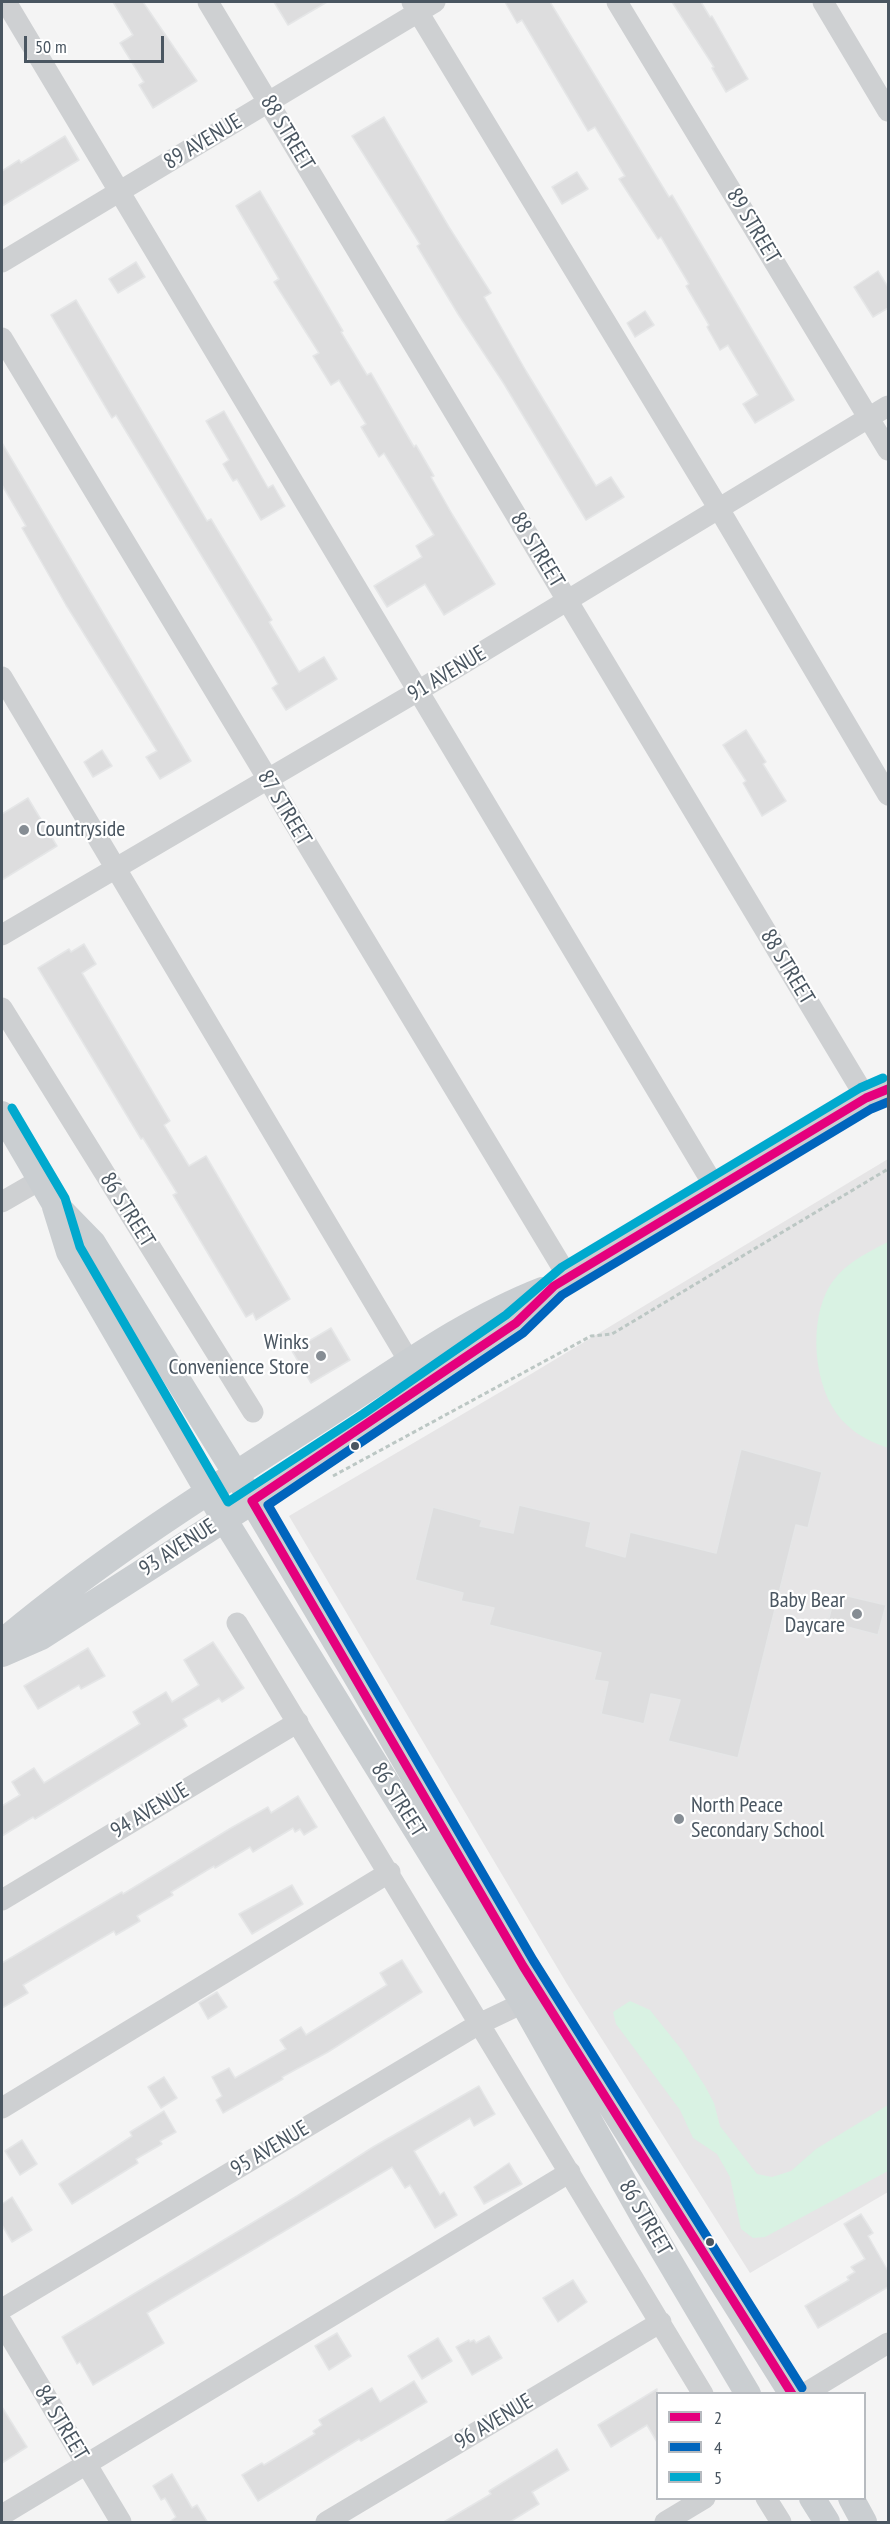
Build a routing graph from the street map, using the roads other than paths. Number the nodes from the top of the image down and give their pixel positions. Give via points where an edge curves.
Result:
1 (6, 2) edge
2 (208, 2) edge
3 (617, 2) edge
4 (823, 2) edge
5 (421, 5) edge
6 (269, 102) junction
7 (888, 111) edge
8 (121, 192) junction
9 (2, 262) edge
10 (2, 338) edge
11 (888, 406) edge
12 (869, 418) junction
13 (888, 450) edge
14 (719, 509) junction
15 (568, 601) junction
16 (2, 677) edge
17 (418, 691) junction
18 (267, 780) junction
19 (888, 795) edge
20 (115, 869) junction
21 (2, 935) edge
22 (2, 1008) edge
23 (888, 1078) edge
24 (877, 1094) edge
25 (2, 1114) edge
26 (40, 1180) junction
27 (716, 1189) junction
28 (2, 1202) edge
29 (54, 1203) junction
30 (561, 1282) junction
31 (410, 1363) junction
32 (253, 1412) dead end
33 (236, 1474) junction
34 (208, 1492) junction
35 (252, 1501) junction
36 (224, 1519) junction
37 (237, 1623) dead end
38 (2, 1642) edge
39 (2, 1654) edge
40 (298, 1722) junction
41 (390, 1872) junction
42 (2, 1900) edge
43 (532, 2000) junction
44 (479, 2024) junction
45 (2, 2108) edge
46 (570, 2172) junction
47 (2, 2309) edge
48 (661, 2322) junction
49 (2, 2323) edge
50 (888, 2343) edge
51 (703, 2392) edge
52 (747, 2392) edge
53 (791, 2392) edge
54 (807, 2392) edge
55 (86, 2464) junction
56 (703, 2500) edge
57 (767, 2500) edge
58 (813, 2500) edge
59 (852, 2500) edge
60 (2, 2515) edge
61 (121, 2523) edge
62 (326, 2523) edge
63 (665, 2523) edge
64 (780, 2523) edge
65 (827, 2523) edge
66 (864, 2523) edge

1 - 8 street
2 - 6 street, 88 STREET
3 - 12 street, 89 STREET
4 - 7 street
5 - 6 street, 89 AVENUE
5 - 14 street
6 - 8 street, 89 AVENUE
6 - 15 street, 88 STREET
8 - 9 street, 89 AVENUE
8 - 17 street
10 - 18 street, 87 STREET
11 - 12 street, 91 AVENUE
12 - 13 street, 89 STREET
12 - 14 street, 91 AVENUE
14 - 15 street, 91 AVENUE
14 - 19 street
15 - 17 street, 91 AVENUE
15 - 24 street, 88 STREET
16 - 20 street
17 - 18 street, 91 AVENUE
17 - 27 street
18 - 20 street, 91 AVENUE
18 - 30 street, 87 STREET
20 - 21 street, 91 AVENUE
20 - 31 street
22 - 32 street, 86 STREET
23 - 24 main road, 93 AVENUE
24 - 27 main road, 93 AVENUE
25 - 26 main road, 86 STREET
26 - 28 street
26 - 29 main road, 86 STREET
27 - 30 main road, 93 AVENUE
29 - 33 main road, 86 STREET via 93,1243
29 - 34 main road, 86 STREET via 69,1252
30 - 31 main road, 93 AVENUE via 505,1305
30 - 35 main road, 93 AVENUE via 516,1323
31 - 33 main road, 93 AVENUE
33 - 34 main road, 93 AVENUE
33 - 35 main road, 86 STREET
34 - 36 main road, 86 STREET
34 - 38 main road, 93 AVENUE via 124,1548
35 - 36 main road, 93 AVENUE
35 - 43 main road, 86 STREET
36 - 39 main road, 93 AVENUE via 41,1637
36 - 43 main road, 86 STREET
37 - 40 street, 86 STREET
40 - 41 street, 86 STREET
40 - 42 street, 94 AVENUE
41 - 44 street, 86 STREET
41 - 45 street
43 - 44 street, 95 AVENUE
43 - 52 main road, 86 STREET via 648,2225
43 - 53 main road, 86 STREET
44 - 46 street, 86 STREET
44 - 47 street, 95 AVENUE
46 - 48 street, 86 STREET
46 - 55 street
48 - 51 street, 86 STREET
48 - 62 street, 96 AVENUE
49 - 55 street, 84 STREET
50 - 54 street
55 - 60 street
55 - 61 street, 84 STREET
56 - 63 street
57 - 64 street
58 - 65 main road
59 - 66 main road

